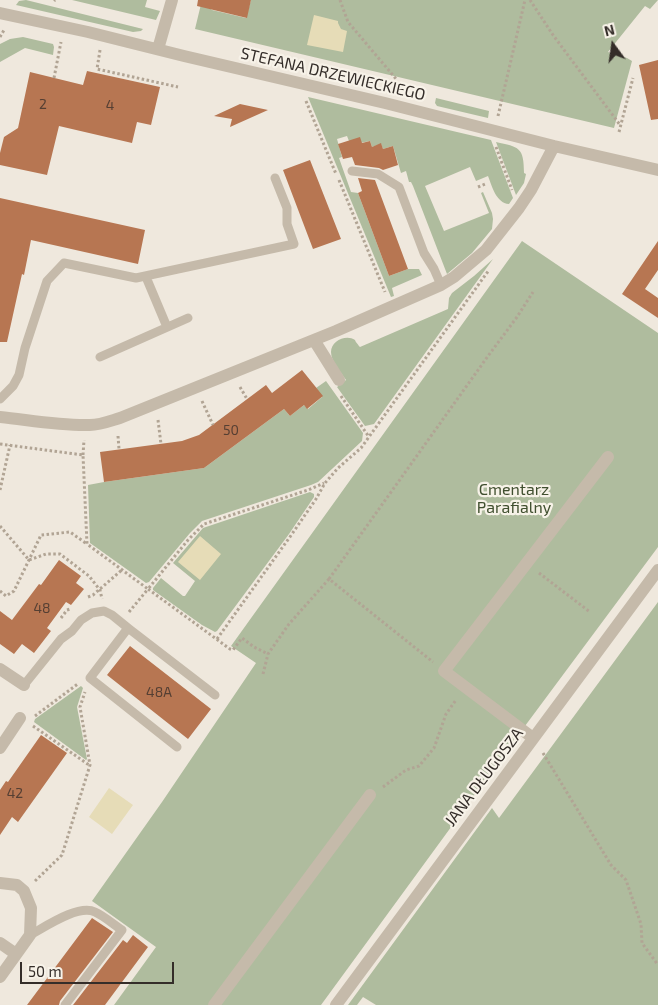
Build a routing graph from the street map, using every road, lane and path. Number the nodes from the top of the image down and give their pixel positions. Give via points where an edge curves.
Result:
1 (172, 0) edge
2 (340, 0) edge
3 (525, 0) edge
4 (530, 0) edge
5 (0, 12) edge
6 (12, 30) dead end
7 (0, 37) edge
8 (53, 39) dead end
9 (62, 41) junction
10 (69, 43) dead end
11 (93, 48) dead end
12 (158, 49) junction
13 (54, 78) dead end
14 (633, 78) dead end
15 (397, 80) dead end
16 (298, 83) junction
17 (178, 87) dead end
18 (497, 120) dead end
19 (620, 125) junction
20 (619, 132) dead end
21 (494, 141) dead end
22 (554, 146) junction
23 (658, 170) edge
24 (352, 171) dead end
25 (275, 178) dead end
26 (485, 184) dead end
27 (478, 187) dead end
28 (513, 192) dead end
29 (490, 270) dead end
30 (146, 277) junction
31 (440, 284) junction
32 (532, 292) dead end
33 (391, 306) junction
34 (188, 318) dead end
35 (167, 327) junction
36 (314, 340) junction
37 (100, 357) dead end
38 (339, 386) joint
39 (199, 396) dead end
40 (0, 399) edge
41 (157, 412) dead end
42 (0, 417) edge
43 (213, 425) dead end
44 (118, 435) dead end
45 (369, 437) junction
46 (0, 444) edge
47 (161, 444) dead end
48 (10, 445) junction
49 (119, 449) dead end
50 (608, 456) dead end
51 (325, 483) junction
52 (0, 490) edge
53 (0, 526) edge
54 (87, 544) junction
55 (29, 560) junction
56 (527, 564) junction
57 (122, 570) junction
58 (658, 570) edge
59 (329, 579) junction
60 (148, 589) junction
61 (100, 590) junction
62 (0, 591) edge
63 (84, 599) dead end
64 (73, 607) dead end
65 (104, 611) junction
66 (590, 612) dead end
67 (65, 613) dead end
68 (121, 621) junction
69 (128, 628) junction
70 (217, 639) junction
71 (268, 654) junction
72 (0, 669) edge
73 (444, 671) junction
74 (263, 674) dead end
75 (90, 678) junction
76 (24, 685) joint
77 (466, 688) junction
78 (215, 695) dead end
79 (24, 721) junction
80 (4, 734) edge
81 (533, 738) junction
82 (177, 747) dead end
83 (0, 748) edge
84 (90, 765) junction
85 (370, 795) joint
86 (0, 883) edge
87 (24, 891) junction
88 (30, 935) junction
89 (0, 943) edge
90 (16, 954) junction
91 (658, 965) edge
92 (0, 977) edge
93 (65, 1005) edge
94 (214, 1005) edge
95 (336, 1005) edge

1 - 12 street
2 - 15 path via 348,22
3 - 18 path
4 - 19 path
5 - 12 street, STEFANA DRZEWIECKIEGO
6 - 7 path via 4,29
8 - 9 path
9 - 10 path
9 - 13 path
11 - 17 path via 101,50 97,69
12 - 16 street, STEFANA DRZEWIECKIEGO
14 - 19 path
16 - 22 street, STEFANA DRZEWIECKIEGO
16 - 33 path
19 - 20 path
21 - 28 path
22 - 23 street, STEFANA DRZEWIECKIEGO
22 - 31 street via 531,190 486,250 464,270
24 - 31 lane via 378,174 399,187 424,253
25 - 30 lane via 294,244
26 - 27 path
29 - 45 path
30 - 35 lane
30 - 40 lane via 136,278 64,263 47,282 19,374
31 - 33 street
32 - 59 path
33 - 36 street
34 - 35 lane
35 - 37 lane
36 - 38 street
36 - 42 street via 104,423 60,424
38 - 45 path
39 - 43 path
41 - 47 path
44 - 49 path
45 - 51 path
46 - 48 path
48 - 52 path
48 - 54 path via 83,456
50 - 56 street
51 - 60 path via 204,524
51 - 70 path
53 - 55 path
54 - 55 path via 70,532 41,535
54 - 57 path
55 - 61 path via 46,554 60,554 89,576
55 - 62 path via 14,591 6,596
56 - 66 path
56 - 73 street
57 - 60 path
57 - 61 path
58 - 81 street, JANA DŁUGOSZA
59 - 71 path via 289,624
59 - 73 path
60 - 68 path
60 - 70 path
61 - 63 path
61 - 65 path
64 - 67 path
65 - 68 lane
65 - 76 lane via 92,613 81,620 61,639
68 - 69 lane
69 - 75 lane
69 - 78 lane
70 - 71 path via 233,650 242,638
71 - 74 path
72 - 76 street
73 - 77 street
75 - 79 path
75 - 82 lane
75 - 84 path via 80,707
77 - 81 street
77 - 85 path via 446,714 434,748 419,766 406,770
79 - 80 street
79 - 84 path
80 - 83 street
81 - 91 path via 611,865 626,880 641,924 642,943
81 - 95 street, JANA DŁUGOSZA
84 - 87 path via 62,855
85 - 94 street
86 - 87 street via 17,885
87 - 88 street via 31,908
88 - 90 street
88 - 93 lane via 85,910 95,912 122,930
89 - 90 street
90 - 92 street

